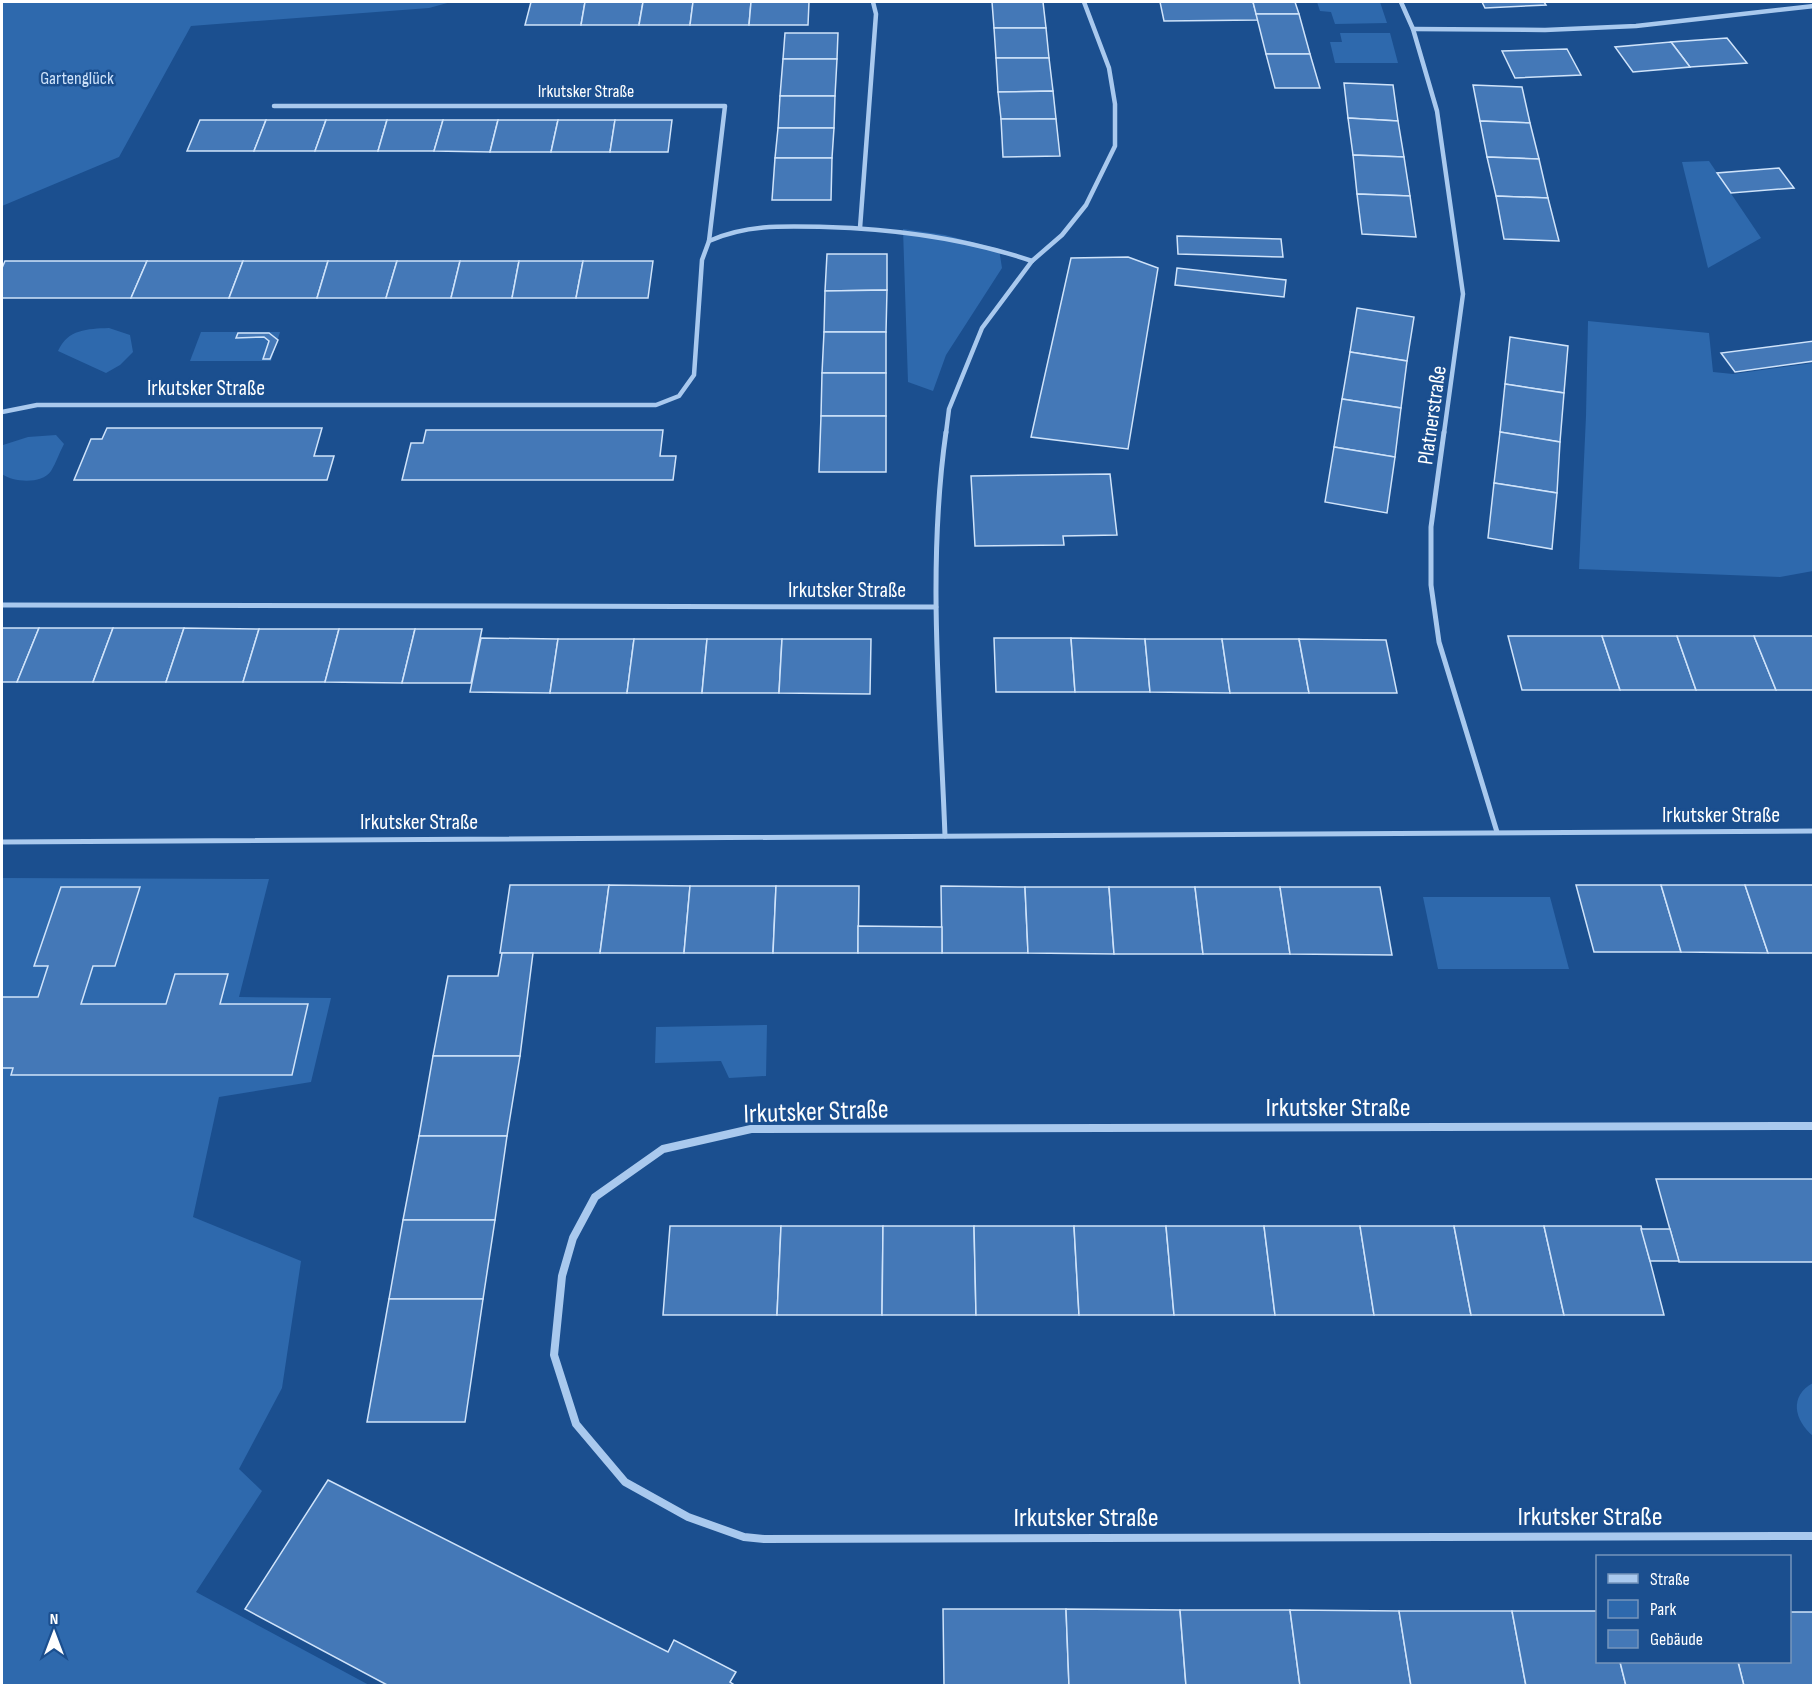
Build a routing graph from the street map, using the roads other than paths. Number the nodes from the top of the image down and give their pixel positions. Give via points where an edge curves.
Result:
1 (873, 2) edge
2 (1084, 2) edge
3 (1401, 2) edge
4 (1814, 6) edge
5 (1413, 29) junction
6 (274, 106) dead end
7 (860, 228) junction
8 (709, 241) junction
9 (1032, 261) junction
10 (2, 412) edge
11 (2, 605) edge
12 (936, 607) junction
13 (1814, 831) edge
14 (1497, 832) junction
15 (945, 836) junction
16 (2, 842) edge
17 (1814, 1126) edge
18 (1814, 1536) edge

1 - 7 street via 876,14
2 - 9 street, Irkutsker Straße via 1109,68 1115,104 1115,146 1086,205 1062,236
3 - 5 street, Platnerstraße
4 - 5 street via 1636,26
5 - 14 street, Platnerstraße via 1437,111 1464,294 1431,527 1433,613
6 - 8 street, Irkutsker Straße via 725,106
7 - 8 street via 753,227 726,232
7 - 9 street via 945,235
8 - 10 street, Irkutsker Straße via 702,260 694,375 686,391 674,401 656,405 36,405
9 - 12 street, Irkutsker Straße via 982,328 949,409 939,481
11 - 12 street, Irkutsker Straße
12 - 15 street, Irkutsker Straße
13 - 14 street, Irkutsker Straße
14 - 15 street, Irkutsker Straße
15 - 16 street, Irkutsker Straße
17 - 18 street, Irkutsker Straße via 751,1130 663,1149 595,1197 573,1238 562,1276 554,1355 576,1424 625,1482 688,1517 744,1537

